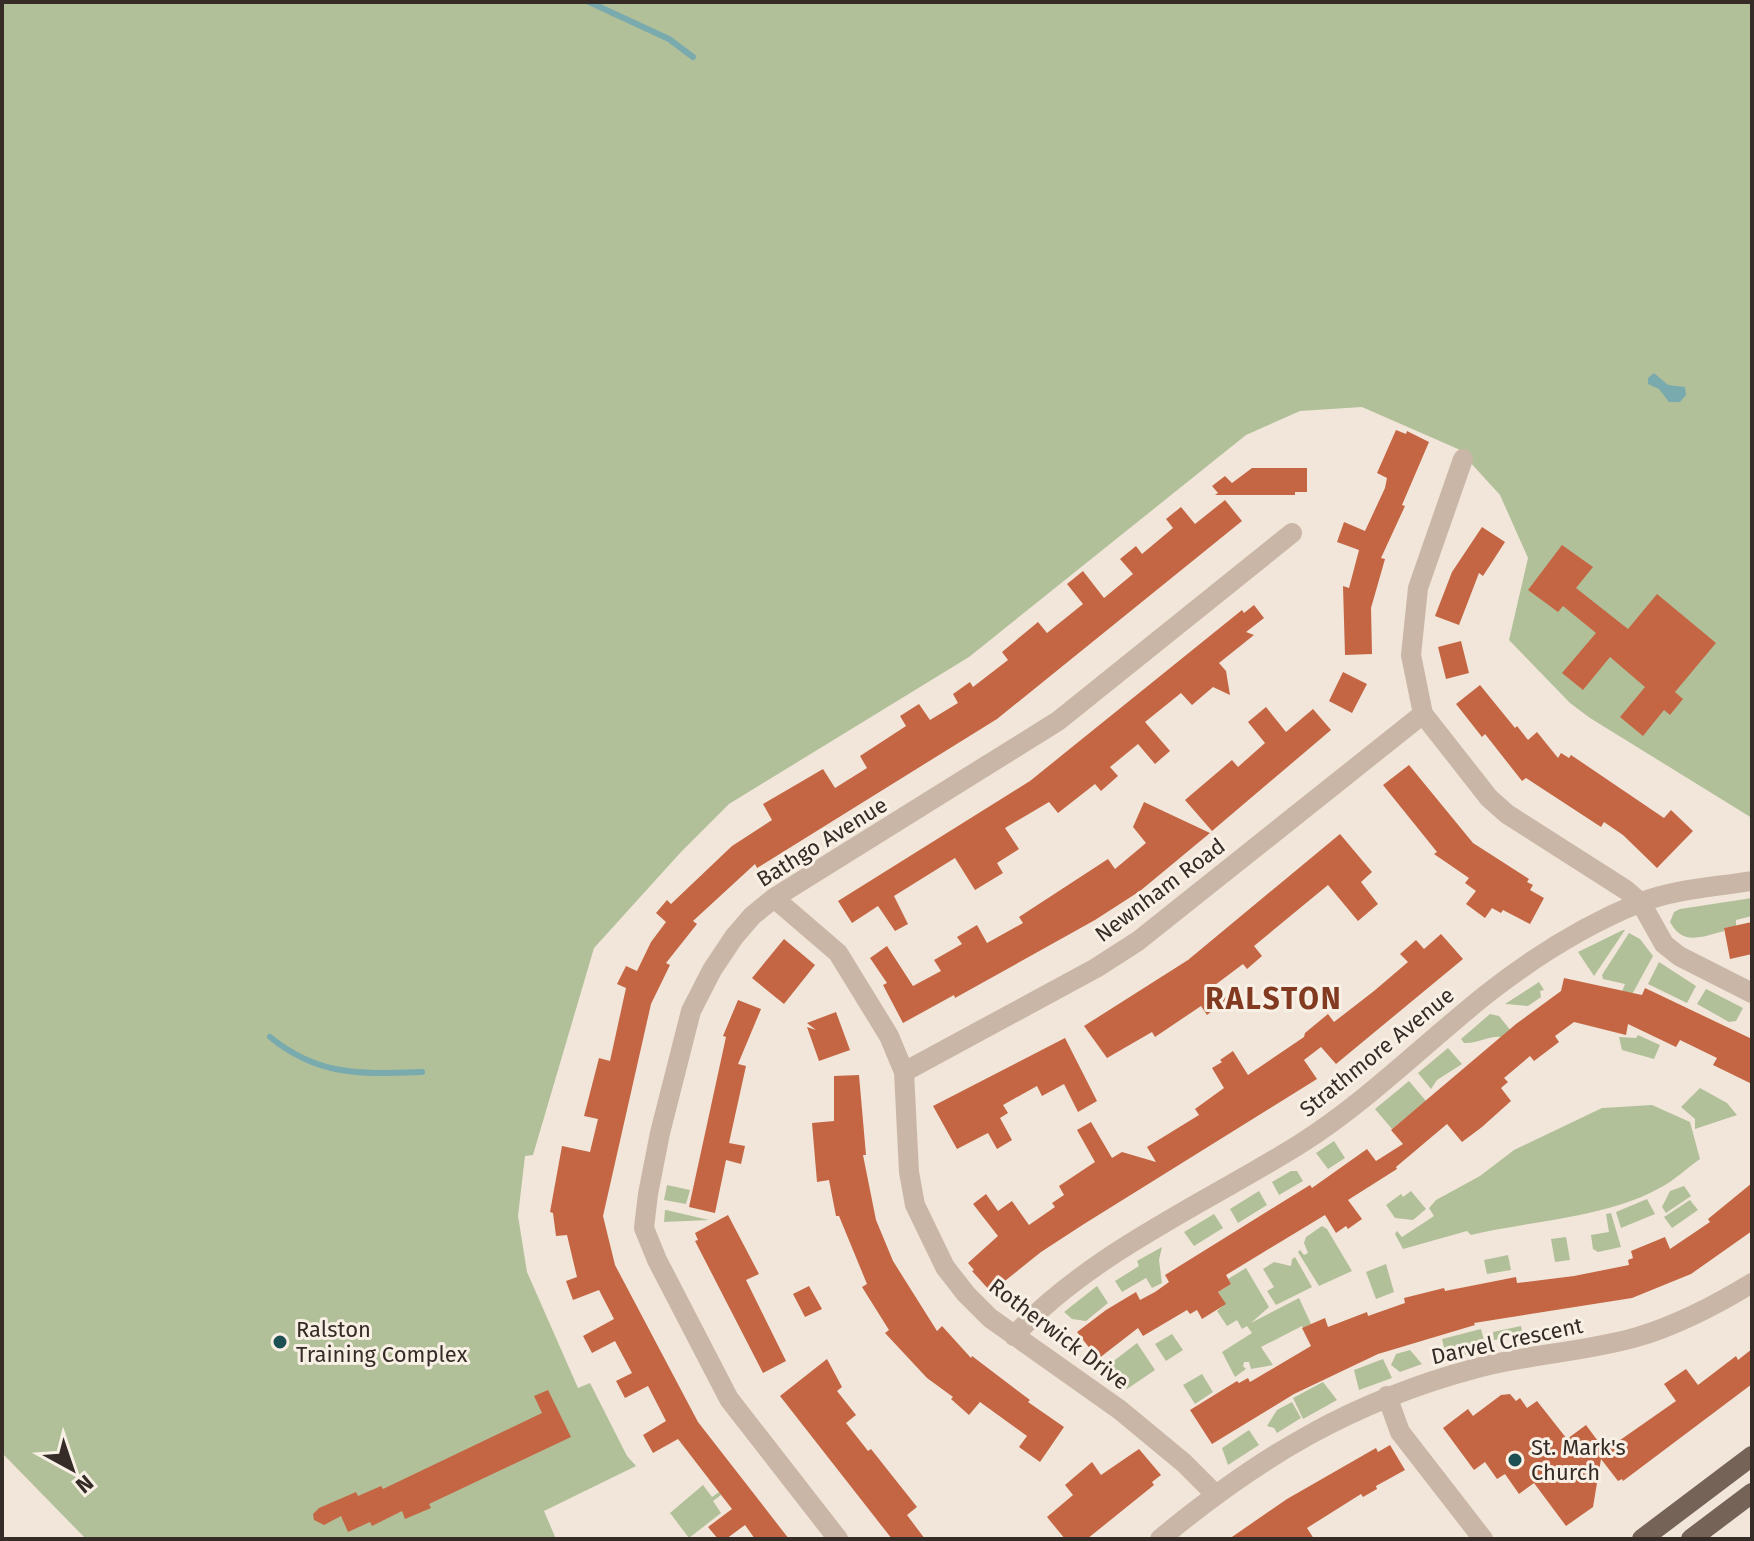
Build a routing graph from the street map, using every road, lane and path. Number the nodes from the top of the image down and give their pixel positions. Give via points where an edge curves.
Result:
1 (1463, 459) dead end
2 (1292, 533) dead end
3 (1423, 714) junction
4 (1752, 881) edge
5 (774, 898) junction
6 (1641, 903) junction
7 (1752, 993) edge
8 (904, 1072) junction
9 (1752, 1283) edge
10 (1014, 1336) junction
11 (1387, 1396) junction
12 (1752, 1456) edge
13 (1752, 1493) edge
14 (1215, 1494) junction
15 (838, 1539) edge
16 (1160, 1539) edge
17 (1483, 1539) edge
18 (1642, 1539) edge
19 (1691, 1539) edge

1 - 3 street via 1418,588 1411,655
2 - 5 street, Bathgo Avenue via 1058,721
3 - 6 street via 1489,798
3 - 8 street, Newnham Road via 1138,941
4 - 6 street, Strathmore Avenue
5 - 8 street, Rotherwick Drive via 838,953 889,1036
5 - 15 street, Bathgo Avenue via 734,937 691,1011 657,1146 644,1228 729,1399
6 - 7 street via 1664,944
6 - 10 street, Strathmore Avenue via 1587,928 1521,969 1346,1112 1076,1281
8 - 10 street, Rotherwick Drive via 915,1205 945,1267 966,1294
9 - 11 street, Darvel Crescent via 1702,1311 1636,1337 1479,1367
10 - 14 street, Rotherwick Drive via 1120,1410
11 - 14 street, Darvel Crescent via 1275,1454
11 - 17 street via 1400,1432
12 - 18 main road
13 - 19 main road
14 - 16 street, Darvel Crescent

